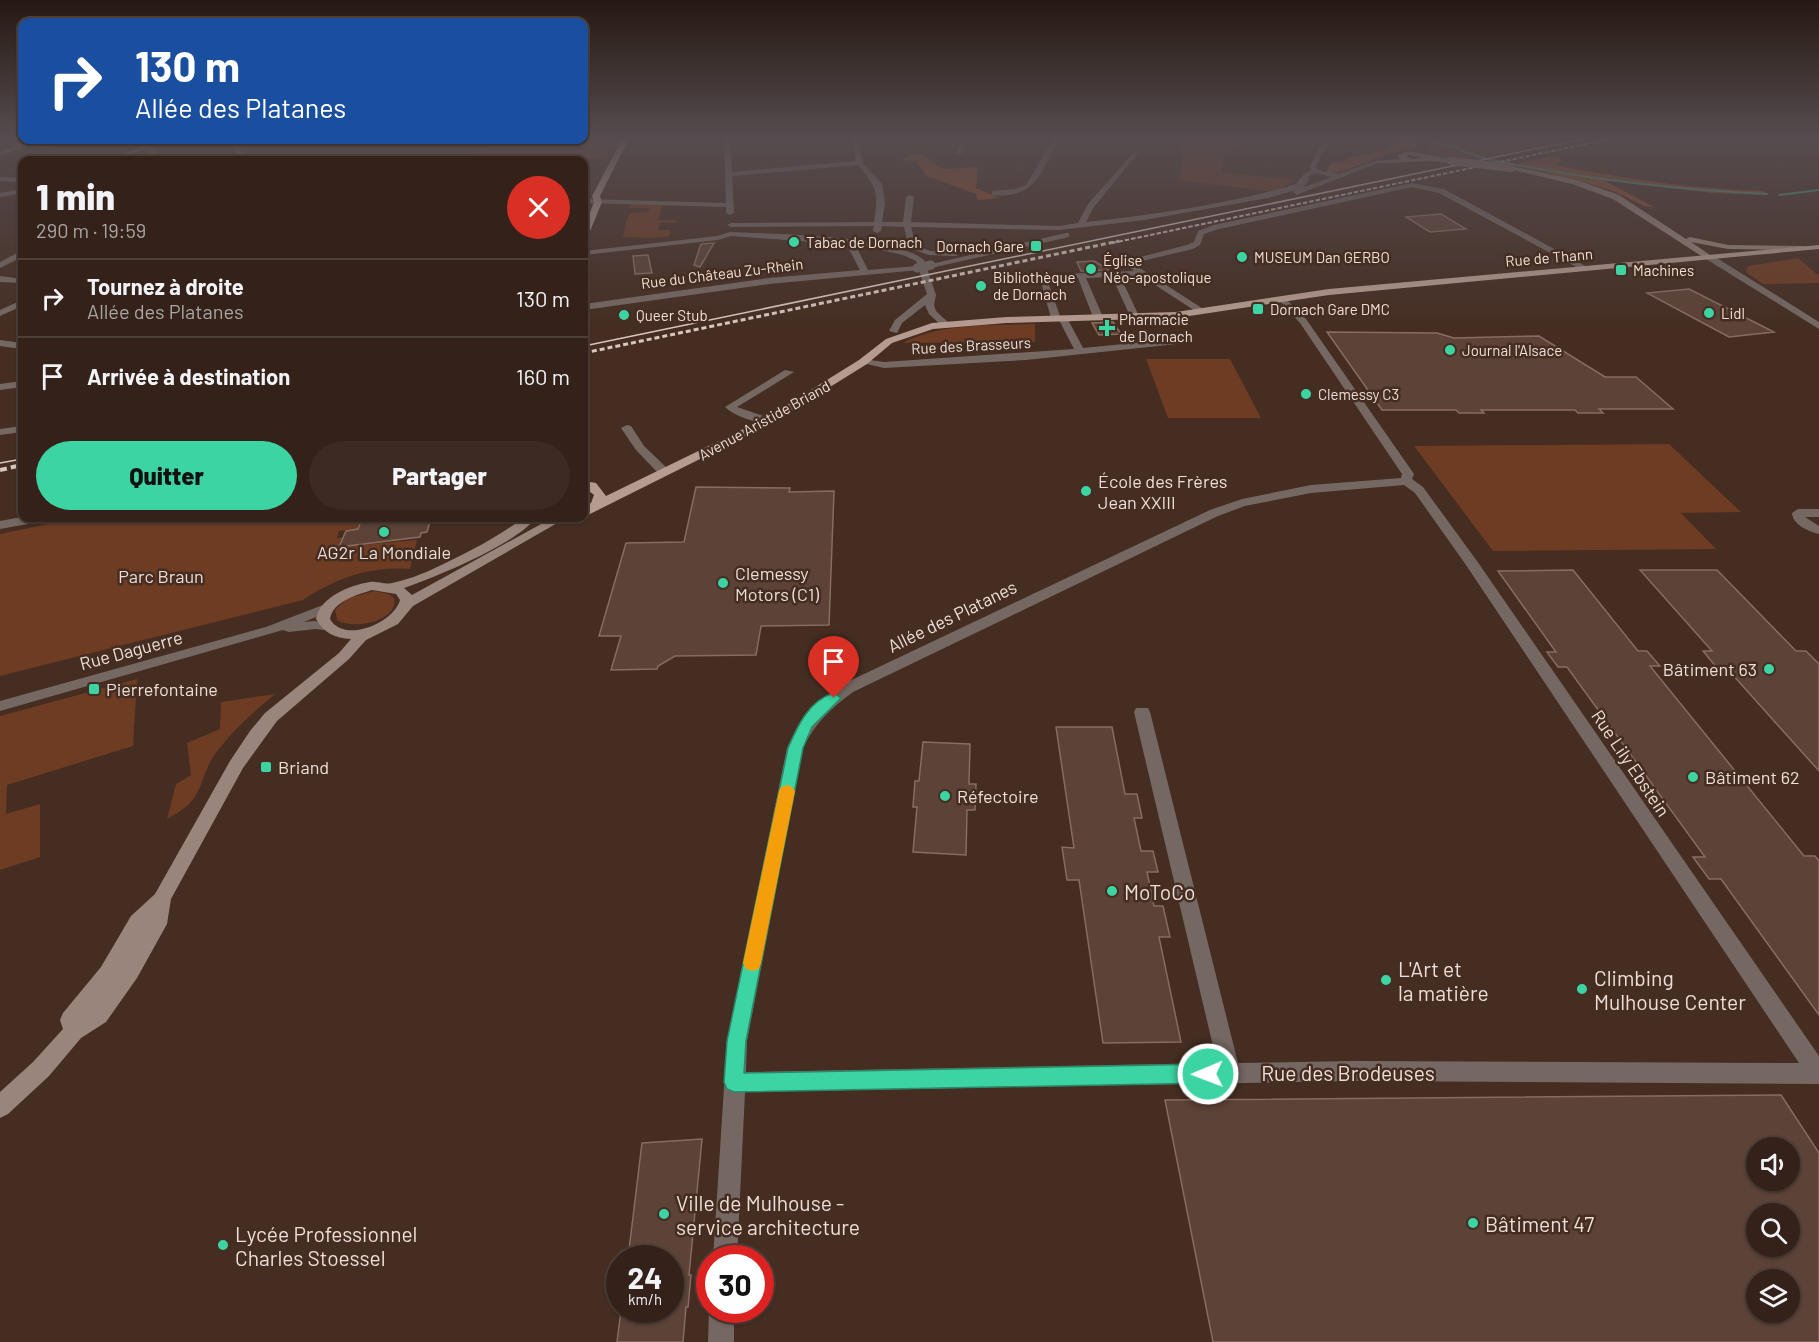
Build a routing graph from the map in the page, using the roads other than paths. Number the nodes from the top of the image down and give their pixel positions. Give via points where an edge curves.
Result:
1 (588, 201) edge
2 (730, 201) edge
3 (881, 201) edge
4 (910, 201) edge
5 (1095, 201) edge
6 (1236, 201) edge
7 (1260, 201) edge
8 (1339, 201) edge
9 (1459, 201) edge
10 (1622, 201) edge
11 (598, 202) junction
12 (730, 205) junction
13 (878, 224) junction
14 (907, 225) junction
15 (1081, 225) junction
16 (588, 226) edge
17 (1049, 228) junction
18 (730, 230) junction
19 (1676, 235) junction
20 (863, 243) junction
21 (1819, 247) edge
22 (1807, 248) junction
23 (588, 253) edge
24 (18, 256) edge
25 (1709, 257) junction
26 (0, 265) edge
27 (1585, 268) junction
28 (865, 272) junction
29 (1143, 273) junction
30 (1115, 275) junction
31 (1081, 276) junction
32 (0, 279) edge
33 (18, 281) edge
34 (932, 295) junction
35 (1283, 299) junction
36 (18, 305) edge
37 (588, 306) edge
38 (1203, 312) junction
39 (0, 313) edge
40 (1134, 316) junction
41 (1098, 317) junction
42 (1060, 318) junction
43 (943, 321) junction
44 (1819, 326) edge
45 (892, 336) junction
46 (1174, 342) dead end
47 (0, 344) edge
48 (18, 346) edge
49 (1080, 352) junction
50 (863, 362) junction
51 (789, 372) dead end
52 (18, 385) edge
53 (0, 387) edge
54 (768, 421) junction
55 (627, 428) dead end
56 (18, 430) edge
57 (0, 432) edge
58 (664, 472) junction
59 (1406, 480) junction
60 (588, 485) edge
61 (632, 487) junction
62 (596, 505) junction
63 (588, 510) edge
64 (1819, 513) edge
65 (18, 522) edge
66 (525, 522) edge
67 (553, 522) edge
68 (0, 525) edge
69 (1819, 530) edge
70 (394, 587) junction
71 (407, 603) junction
72 (328, 607) junction
73 (271, 630) junction
74 (333, 630) junction
75 (374, 630) junction
76 (332, 665) junction
77 (0, 706) edge
78 (1142, 712) dead end
79 (1230, 1073) junction
80 (1819, 1073) edge
81 (734, 1082) junction
82 (0, 1107) edge
83 (726, 1245) edge
84 (722, 1323) edge
85 (721, 1342) edge

1 - 11 street
2 - 12 street
3 - 13 street
4 - 14 street
5 - 15 street
6 - 15 street
7 - 28 street, Rue du Château Zu-Rhein, bridge via 1081,232 917,268
8 - 29 street via 1216,227 1201,233 1197,243 1190,247 1125,262
9 - 27 street
10 - 19 street, bridge
11 - 12 street
11 - 16 main road
12 - 18 street
13 - 14 street
13 - 18 street
13 - 20 street via 878,230
14 - 17 street
14 - 17 street via 912,246 923,252 944,254 1034,236
15 - 17 street
18 - 20 street
18 - 23 street via 710,239
19 - 22 street via 1728,247
19 - 25 street
20 - 28 street via 853,249
20 - 34 street via 916,257 922,263
21 - 22 main road, Rue de Thann
22 - 25 main road, Rue de Thann
24 - 26 street
25 - 27 main road, Rue de Thann
25 - 44 street
27 - 35 main road, Rue de Thann
28 - 37 street, Rue du Château Zu-Rhein
29 - 30 street
29 - 38 street
30 - 31 street
30 - 40 street
31 - 41 street
31 - 42 street via 1042,277
32 - 33 street
34 - 43 street via 932,312
34 - 45 street via 898,322
35 - 38 main road, Rue de Thann
35 - 59 street via 1303,321 1408,474
36 - 39 street
38 - 40 main road, Rue de Thann
40 - 41 main road, Rue de Thann
41 - 42 main road, Rue de Thann
42 - 43 main road, Rue de Thann
42 - 49 street
43 - 45 main road, Avenue Aristide Briand
45 - 50 main road, Avenue Aristide Briand
46 - 49 street, Rue des Brasseurs
47 - 48 street
49 - 50 street, Rue des Brasseurs via 884,365
50 - 54 main road, Avenue Aristide Briand
51 - 54 street via 730,407
52 - 53 street
54 - 58 main road, Avenue Aristide Briand
55 - 58 street
56 - 57 street
58 - 61 main road, Avenue Aristide Briand
59 - 80 street, Rue Lily Ebstein via 1419,490 1472,564
59 - 81 street, Allée des Platanes via 1311,489 1214,513 848,688 820,707 805,725 795,748 737,1041
60 - 61 main road, Avenue Aristide Briand
60 - 62 main road via 600,495
61 - 62 main road, Avenue Aristide Briand
62 - 63 main road, Avenue Aristide Briand
64 - 69 street via 1798,513 1798,517
65 - 68 street
66 - 70 street via 423,579
67 - 71 street
70 - 71 street via 406,597
70 - 72 street via 358,589
71 - 75 street via 397,618
72 - 73 street, Rue Daguerre
72 - 74 street via 324,622
73 - 74 street, Rue Daguerre via 315,625
73 - 77 street, Rue Daguerre
74 - 75 street
74 - 76 street via 340,640
75 - 76 street
76 - 82 street via 271,717 236,765 162,899 160,918 130,972 99,1015 74,1031
78 - 79 street
79 - 80 street, Rue des Brodeuses
79 - 81 street, Rue des Brodeuses
81 - 83 street, Allée des Platanes
84 - 85 street

